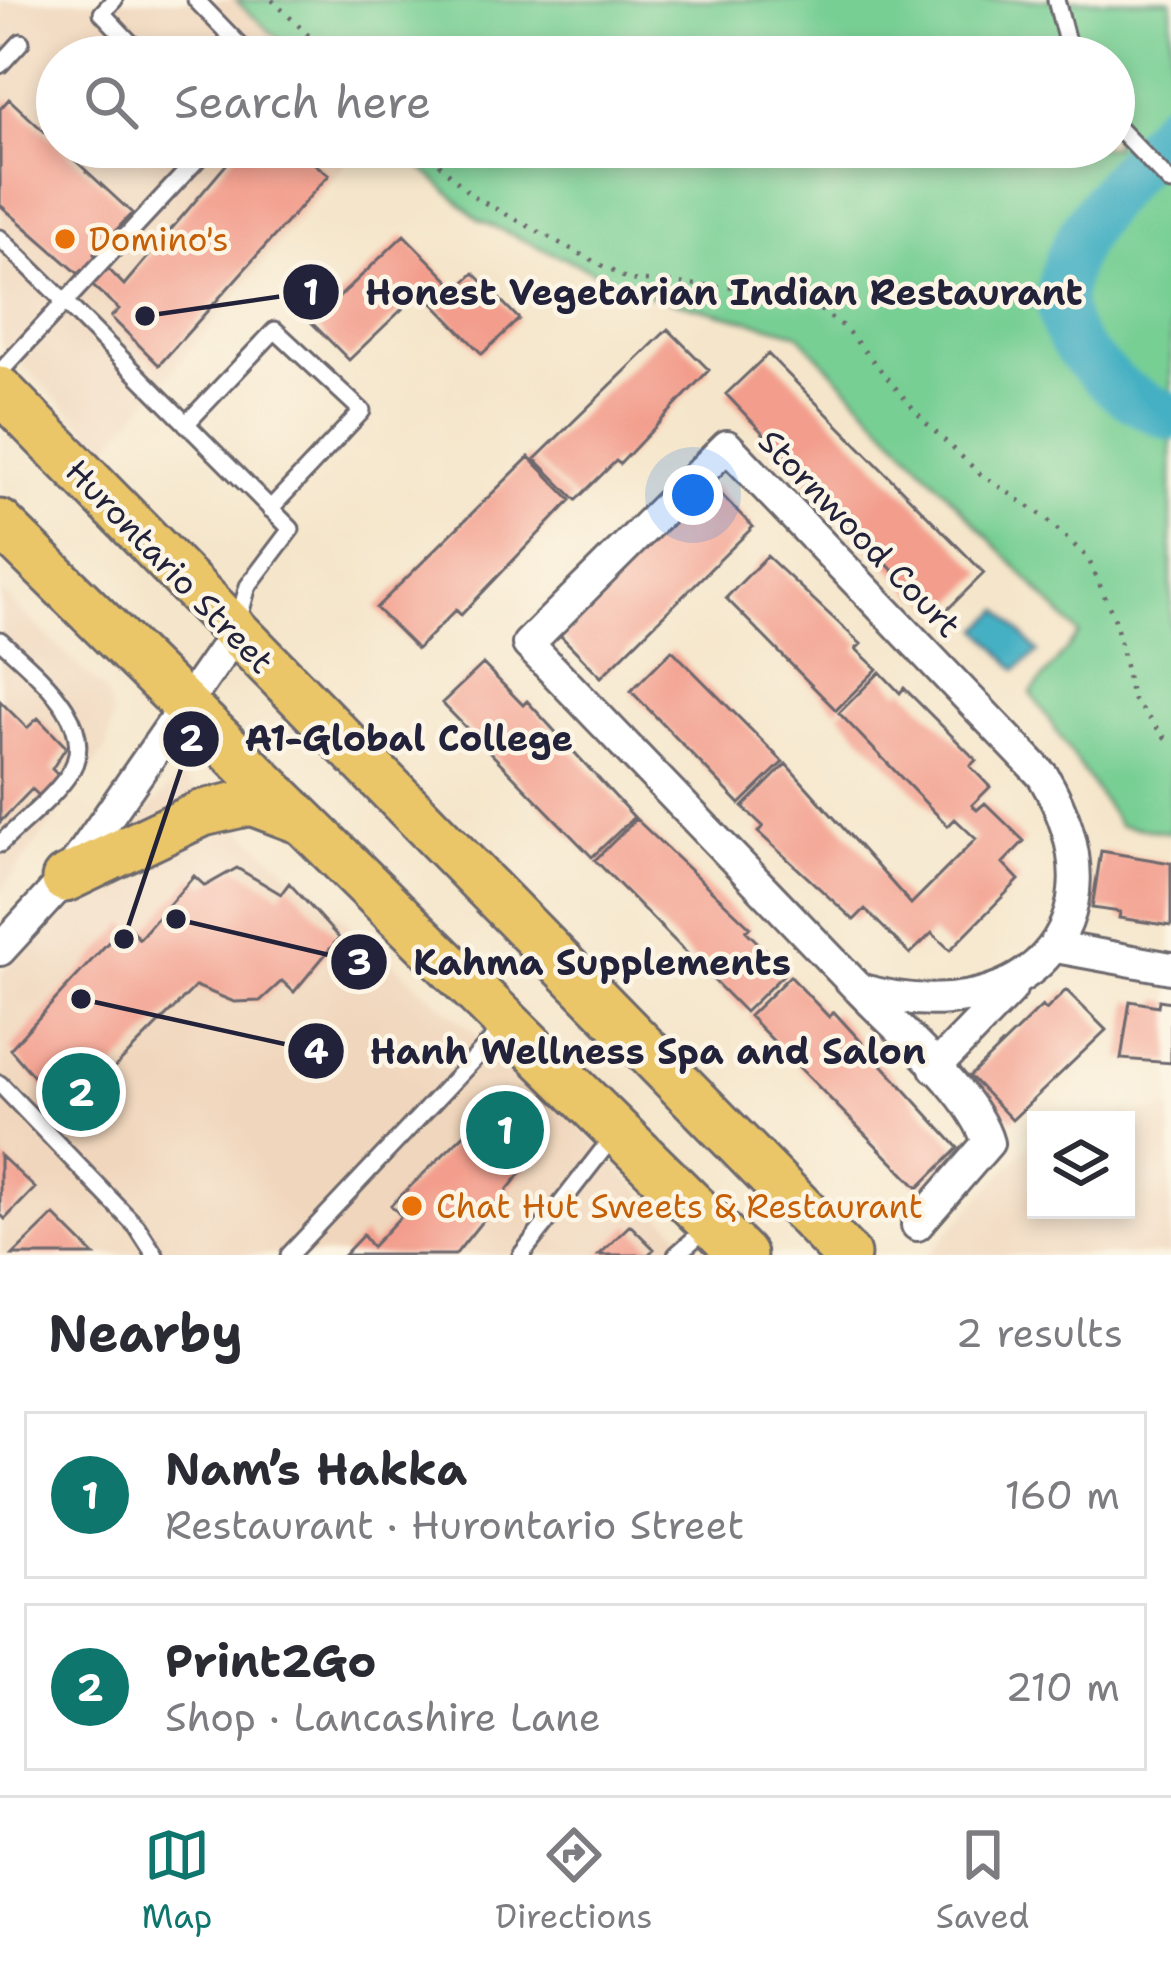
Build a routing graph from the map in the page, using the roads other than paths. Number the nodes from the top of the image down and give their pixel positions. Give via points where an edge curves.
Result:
1 (114, 0) edge
2 (196, 0) edge
3 (1056, 0) edge
4 (123, 36) edge
5 (231, 36) edge
6 (1065, 36) edge
7 (21, 42) dead end
8 (0, 65) edge
9 (1135, 146) edge
10 (189, 168) edge
11 (1171, 183) edge
12 (0, 238) edge
13 (65, 302) junction
14 (0, 371) edge
15 (0, 390) edge
16 (186, 424) junction
17 (271, 508) junction
18 (0, 523) edge
19 (234, 634) junction
20 (0, 640) edge
21 (189, 707) junction
22 (302, 821) junction
23 (0, 844) edge
24 (65, 879) junction
25 (1055, 947) junction
26 (0, 950) edge
27 (1171, 968) edge
28 (1028, 972) junction
29 (859, 989) junction
30 (508, 1024) junction
31 (934, 1068) junction
32 (0, 1084) edge
33 (616, 1131) junction
34 (917, 1225) dead end
35 (727, 1239) edge
36 (154, 1255) edge
37 (289, 1255) edge
38 (521, 1255) edge
39 (676, 1255) edge
40 (847, 1255) edge

1 - 4 lane via 101,13
2 - 5 lane
3 - 6 lane
7 - 8 lane
9 - 11 lane
10 - 13 lane
12 - 13 lane
13 - 14 lane
13 - 16 lane
15 - 19 main road, Hurontario Street
16 - 17 lane
16 - 17 lane via 275,330 362,411
17 - 19 lane via 291,529 248,586
18 - 21 main road
19 - 21 street
19 - 40 main road, Hurontario Street
20 - 23 lane via 66,701 77,757
21 - 22 main road
21 - 24 street
22 - 24 main road via 251,802 203,812
22 - 30 main road
24 - 26 street
25 - 27 street
25 - 28 street
25 - 29 street, Stornwood Court via 1073,851 1067,817 1043,776 727,446 528,644
28 - 29 street via 1000,992 962,1001
28 - 31 street
29 - 31 street, Stornwood Court
30 - 33 main road
30 - 37 lane
31 - 34 street, Stornwood Court via 988,1143
32 - 36 lane via 137,1227
33 - 35 main road
33 - 38 lane
35 - 39 lane

